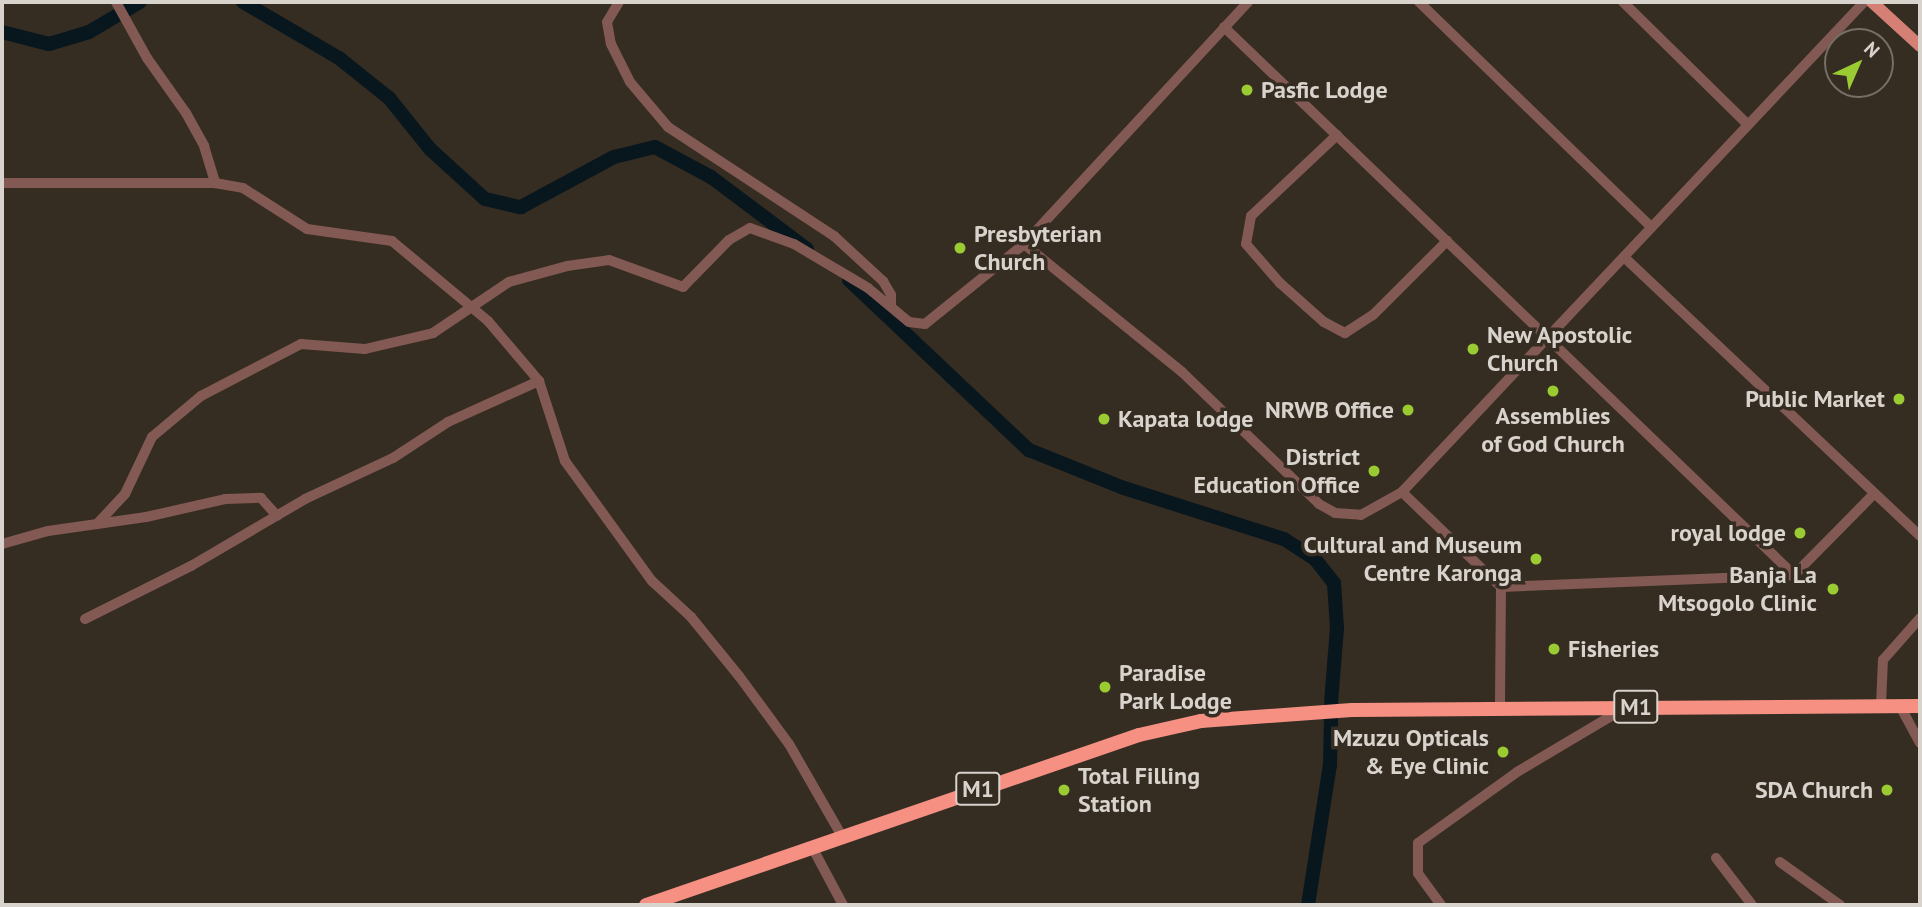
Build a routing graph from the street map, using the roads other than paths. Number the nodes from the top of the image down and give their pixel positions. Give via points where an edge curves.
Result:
1 (116, 2) edge
2 (620, 2) edge
3 (1248, 2) edge
4 (1419, 2) edge
5 (1623, 2) edge
6 (1864, 2) edge
7 (1872, 2) edge
8 (1224, 27) junction
9 (1920, 46) edge
10 (1748, 125) junction
11 (1337, 135) junction
12 (2, 183) edge
13 (215, 183) junction
14 (1651, 227) junction
15 (1447, 241) junction
16 (1024, 244) junction
17 (1624, 257) junction
18 (473, 306) junction
19 (891, 306) junction
20 (1549, 336) junction
21 (539, 381) junction
22 (1402, 492) junction
23 (1874, 494) junction
24 (277, 516) junction
25 (97, 524) junction
26 (1920, 536) edge
27 (2, 544) edge
28 (1794, 575) junction
29 (1501, 587) junction
30 (1920, 618) edge
31 (85, 619) dead end
32 (1881, 705) junction
33 (1900, 706) junction
34 (1920, 706) edge
35 (1625, 708) junction
36 (1500, 709) junction
37 (1920, 743) edge
38 (842, 836) junction
39 (812, 847) junction
40 (1716, 858) dead end
41 (1780, 862) dead end
42 (646, 905) edge
43 (843, 905) edge
44 (1441, 905) edge
45 (1752, 905) edge
46 (1840, 905) edge

1 - 13 street via 147,58 186,113 204,146
2 - 19 street via 610,14 606,30 630,82 668,127 834,236 883,281
3 - 8 street
4 - 14 street
5 - 10 street
6 - 10 street
7 - 9 main road
8 - 11 street
8 - 16 street
10 - 14 street
11 - 15 street
11 - 15 street via 1251,216 1247,244 1280,283 1335,330 1356,330
12 - 13 street
13 - 18 street via 243,188 307,229 392,241
14 - 17 street
15 - 20 street
16 - 19 street via 925,324 909,322
16 - 22 street via 1182,372 1319,504 1335,513 1361,515
17 - 20 street
17 - 23 street
18 - 19 street via 517,279 599,259 689,285 729,240 750,228 794,244
18 - 21 street
18 - 25 street via 439,330 393,344 349,350 316,342 301,344 201,396 152,437 125,494
20 - 22 street
20 - 28 street
21 - 24 street via 448,422 393,458
21 - 38 street via 565,461 652,581 691,617 739,676 789,744
22 - 29 street
23 - 26 street
23 - 28 street
24 - 25 street via 263,499 251,497
24 - 31 street
25 - 27 street
28 - 29 street
29 - 36 street
30 - 32 street via 1883,660
32 - 33 highway, M1
32 - 35 highway, M1
33 - 34 highway, M1
33 - 37 street
35 - 36 highway, M1
35 - 44 street via 1517,772 1418,843 1418,873
36 - 38 highway, M1 via 1226,717 1139,735
38 - 39 highway, M1
39 - 42 highway, M1
39 - 43 street
40 - 45 street
41 - 46 street

